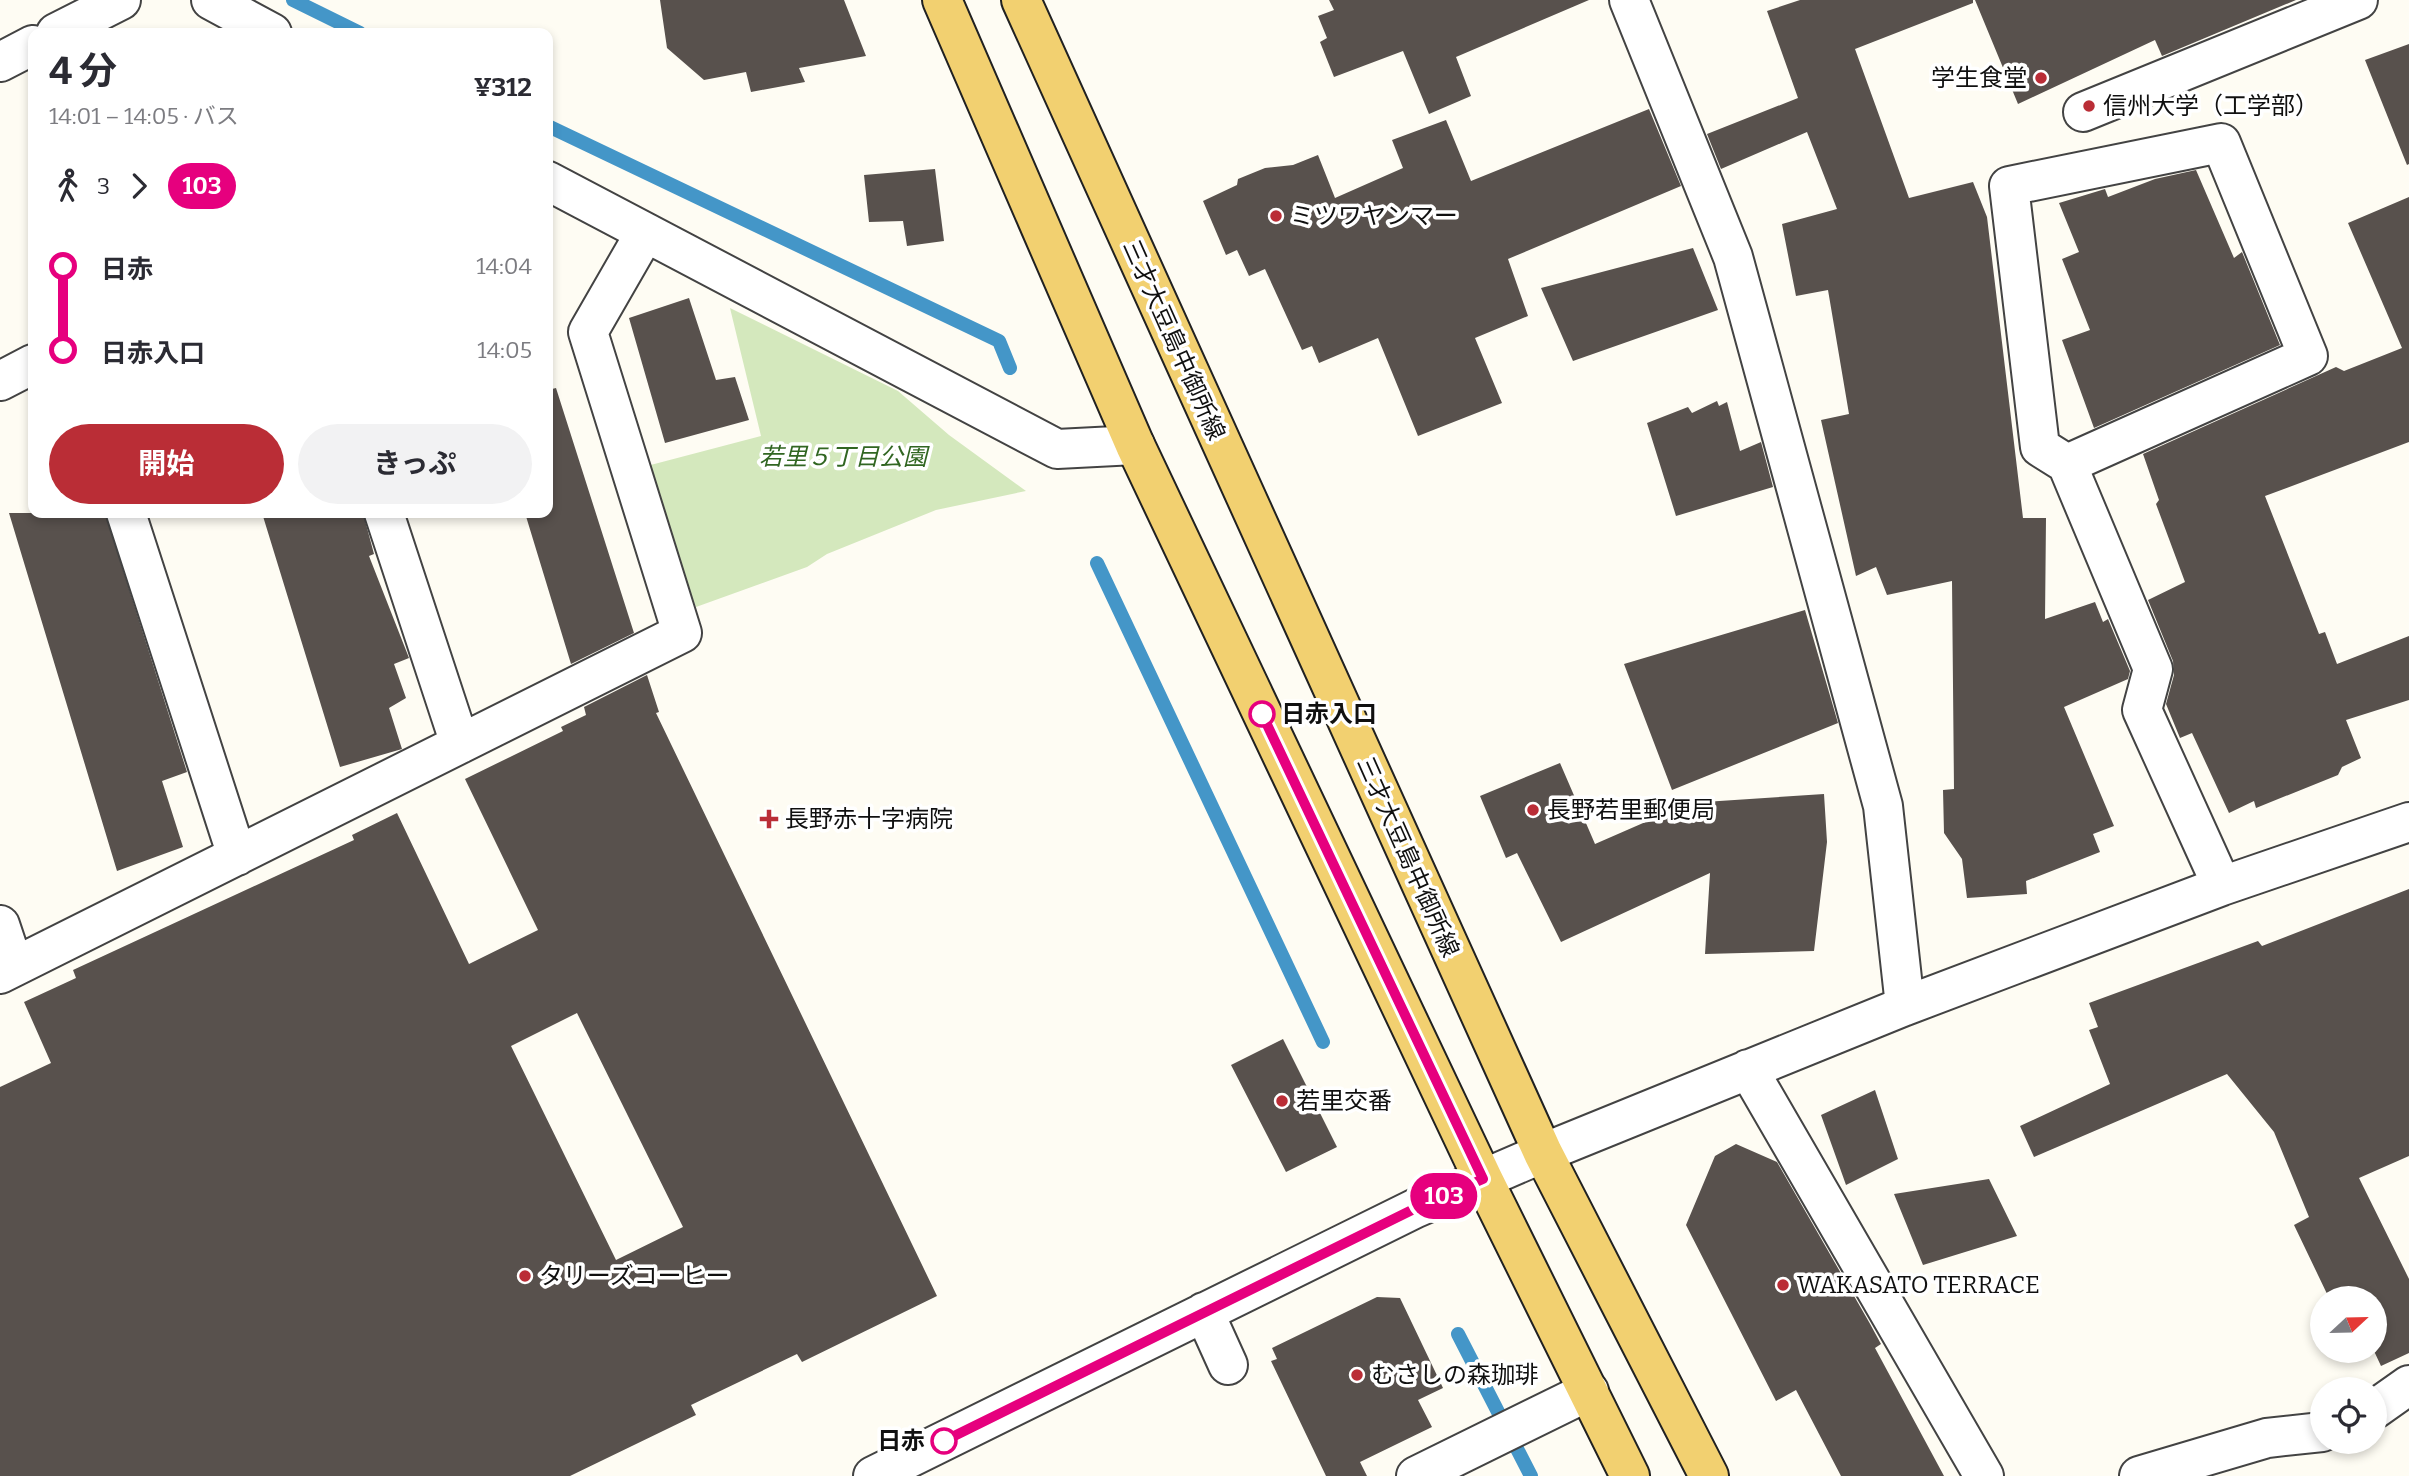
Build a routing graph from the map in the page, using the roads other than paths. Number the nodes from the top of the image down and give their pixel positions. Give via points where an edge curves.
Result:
1 (121, 0) edge
2 (211, 0) edge
3 (942, 0) edge
4 (1020, 0) edge
5 (1629, 0) edge
6 (2358, 0) edge
7 (67, 28) edge
8 (263, 28) edge
9 (28, 48) edge
10 (0, 62) edge
11 (2083, 112) dead end
12 (553, 184) edge
13 (645, 233) junction
14 (28, 367) edge
15 (0, 381) edge
16 (1135, 445) junction
17 (2067, 464) junction
18 (128, 518) edge
19 (386, 518) edge
20 (460, 744) junction
21 (2409, 822) edge
22 (237, 856) junction
23 (2222, 886) junction
24 (0, 925) edge
25 (7, 971) edge
26 (1905, 1006) junction
27 (1748, 1069) junction
28 (1543, 1153) junction
29 (1483, 1179) junction
30 (1204, 1312) junction
31 (1228, 1365) dead end
32 (2409, 1385) edge
33 (1589, 1391) junction
34 (2387, 1401) edge
35 (2310, 1433) edge
36 (873, 1476) edge
37 (1416, 1476) edge
38 (1630, 1476) edge
39 (1709, 1476) edge
40 (1984, 1476) edge
41 (2139, 1476) edge

1 - 7 street
2 - 8 street
3 - 16 main road
4 - 28 main road, 三才大豆島中御所線
5 - 26 street via 1741,284 1883,806
6 - 11 street
9 - 10 street
12 - 13 street
13 - 16 street via 1057,449
13 - 20 street via 588,332 682,633
14 - 15 street
16 - 29 main road
17 - 17 street via 2308,356 2221,143 2009,186 2040,447
17 - 23 street via 2153,669 2142,710
18 - 22 street
19 - 20 street
20 - 22 street
21 - 23 street
22 - 25 street
23 - 26 street
24 - 25 street
26 - 27 street
27 - 28 street
27 - 40 street
28 - 29 street
28 - 39 main road, 三才大豆島中御所線
29 - 30 street
29 - 33 main road
30 - 31 street
30 - 36 street
32 - 34 street
33 - 37 street
33 - 38 main road
35 - 41 street via 2267,1438

